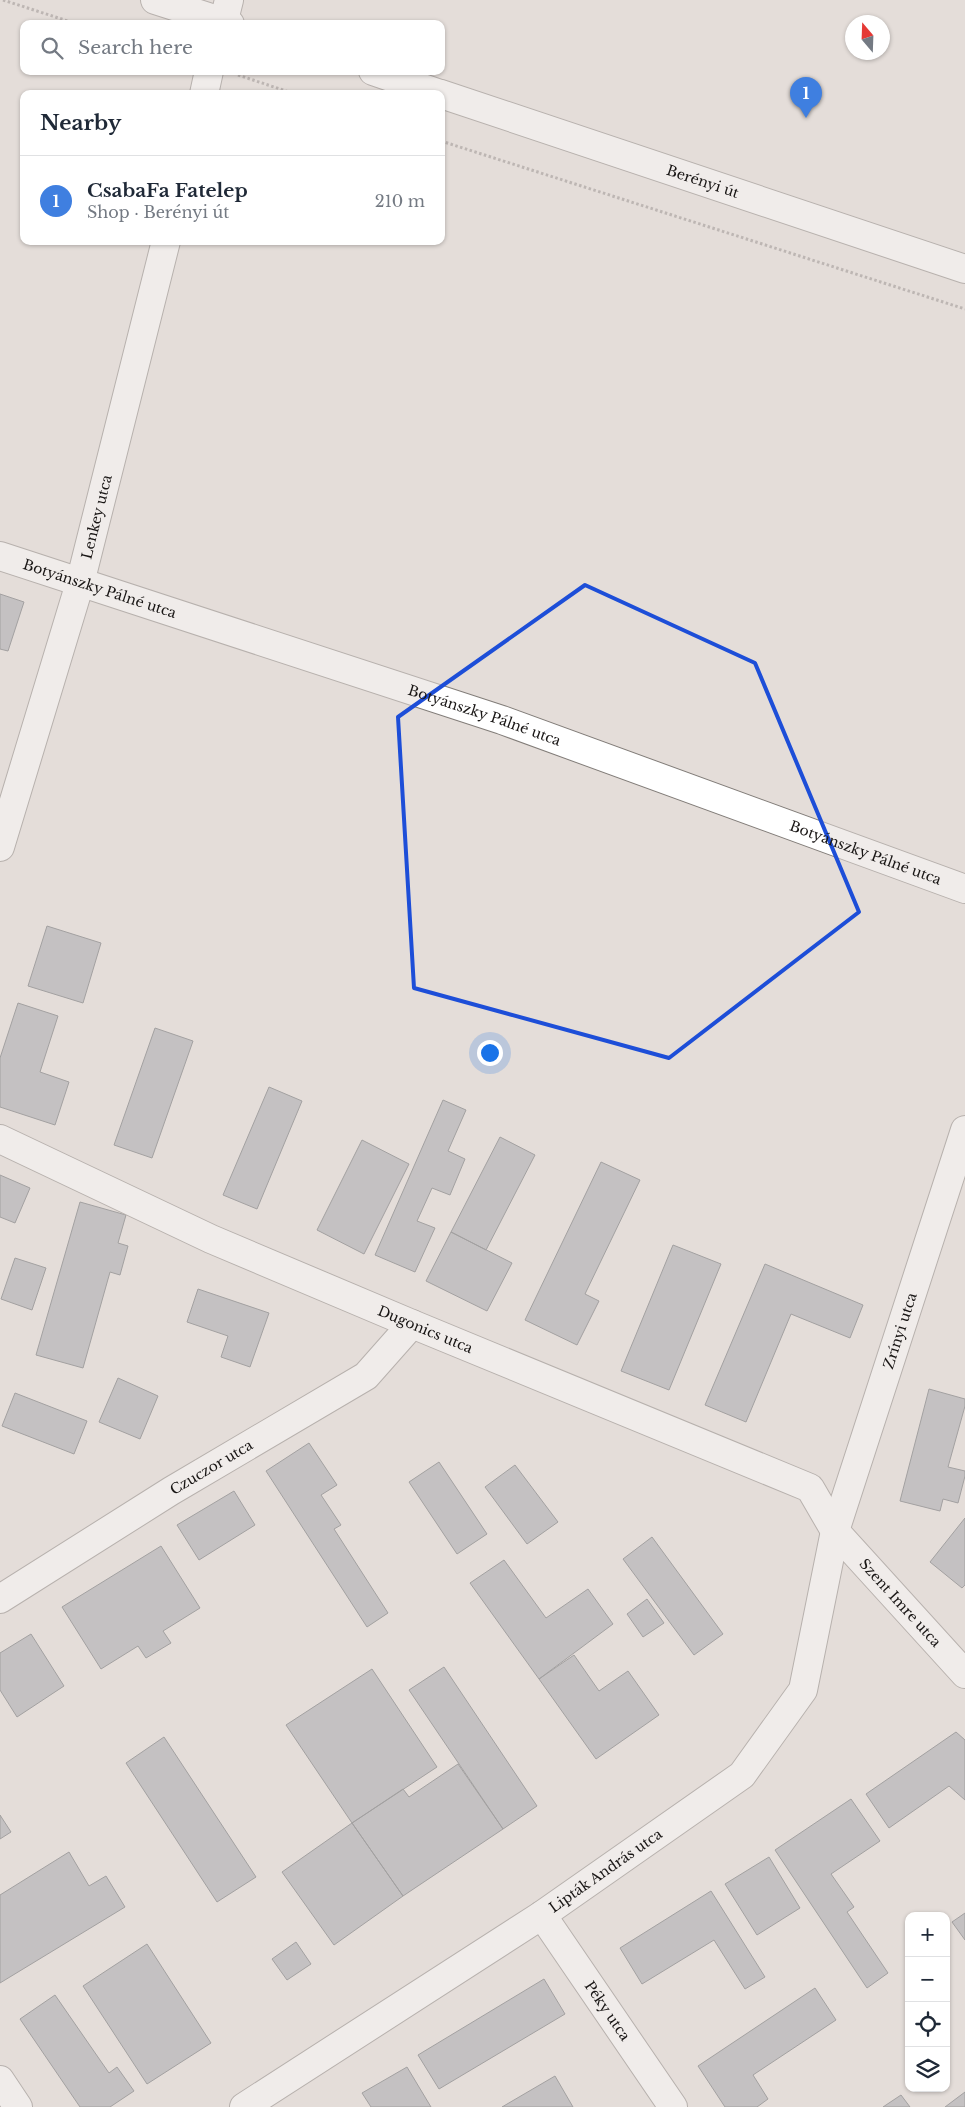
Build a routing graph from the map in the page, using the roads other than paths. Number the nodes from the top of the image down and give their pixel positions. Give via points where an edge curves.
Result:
1 (155, 0) edge
2 (226, 17) edge
3 (220, 75) edge
4 (385, 75) edge
5 (207, 90) edge
6 (429, 90) edge
7 (445, 95) edge
8 (165, 245) edge
9 (965, 269) edge
10 (0, 556) edge
11 (80, 583) junction
12 (0, 847) edge
13 (965, 889) edge
14 (965, 1130) edge
15 (0, 1139) edge
16 (412, 1324) junction
17 (835, 1531) junction
18 (0, 1599) edge
19 (965, 1674) edge
20 (542, 1914) junction
21 (0, 2080) edge
22 (18, 2107) edge
23 (244, 2107) edge
24 (673, 2107) edge

1 - 2 street
3 - 5 street
4 - 6 street, Berényi út
7 - 9 street, Berényi út
8 - 11 street, Lenkey utca
10 - 11 street, Botyánszky Pálné utca
11 - 12 street, Lenkey utca
11 - 13 street, Botyánszky Pálné utca via 502,720
14 - 17 street, Zrínyi utca
15 - 16 street, Dugonics utca via 211,1239
16 - 17 street, Dugonics utca via 810,1488
16 - 18 street, Czuczor utca via 366,1376 171,1491
17 - 19 street, Szent Imre utca
17 - 20 street, Lipták András utca via 803,1690 742,1775
20 - 23 street, Lipták András utca
20 - 24 street, Péky utca
21 - 22 street

